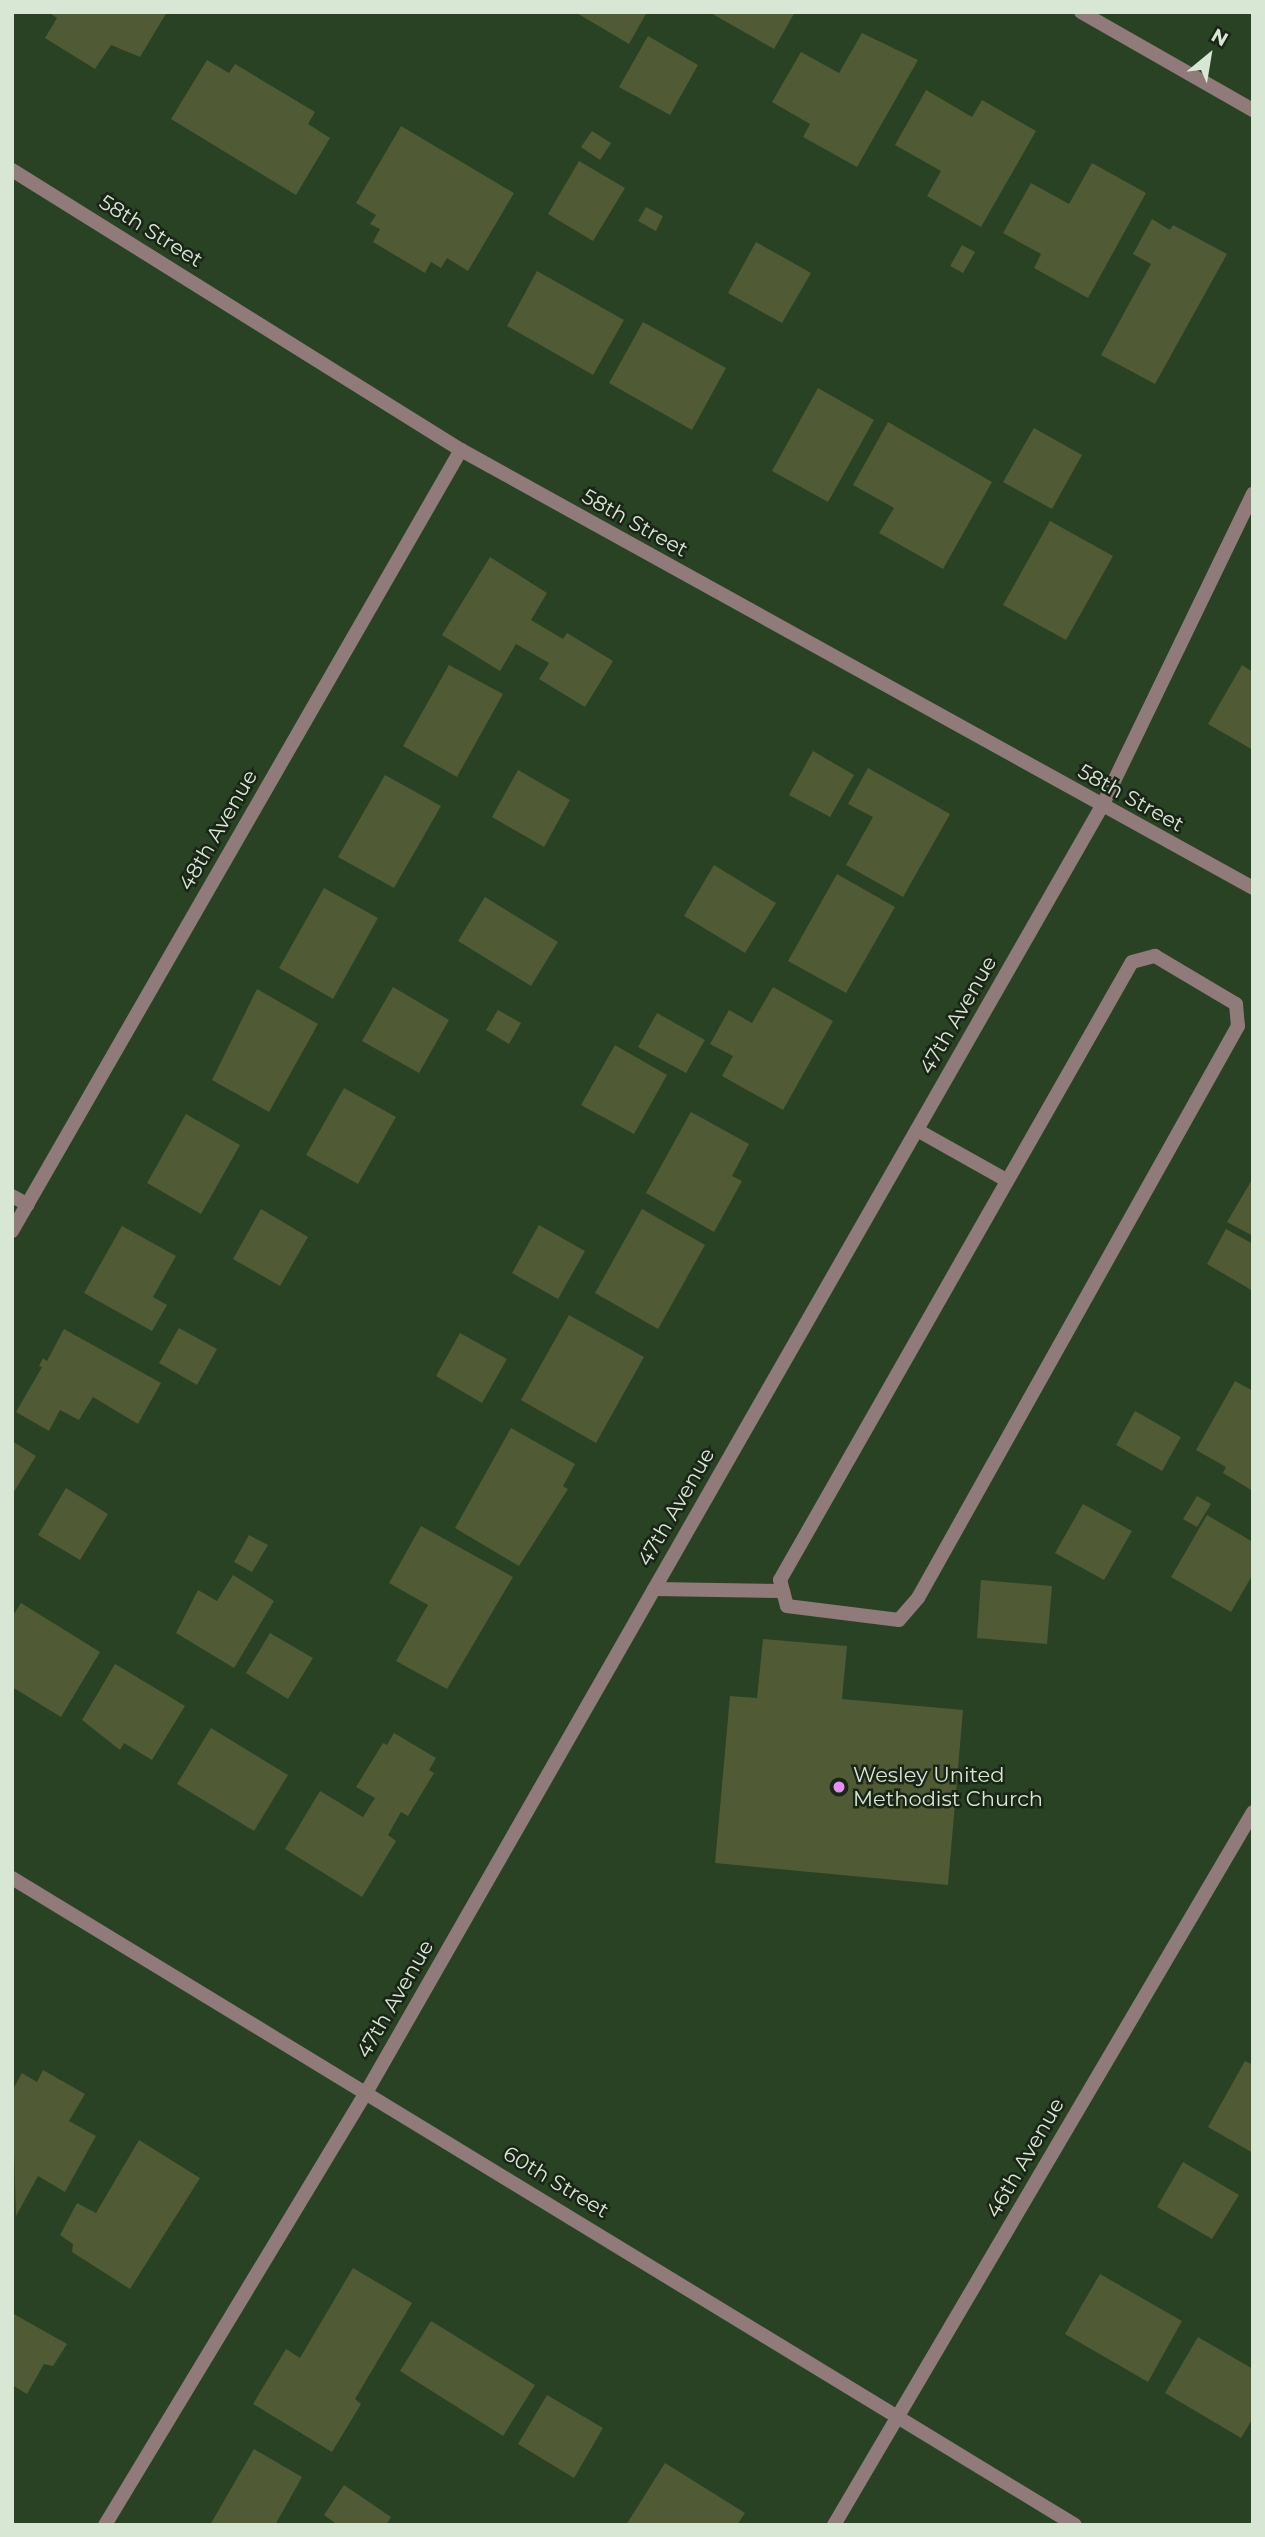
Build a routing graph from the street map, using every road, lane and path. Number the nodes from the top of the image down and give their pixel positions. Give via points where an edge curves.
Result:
1 (1081, 12) edge
2 (1253, 110) edge
3 (12, 170) edge
4 (461, 450) junction
5 (1253, 494) edge
6 (1102, 806) junction
7 (1253, 888) edge
8 (917, 1130) junction
9 (1006, 1180) junction
10 (12, 1196) edge
11 (28, 1205) junction
12 (12, 1231) edge
13 (654, 1589) junction
14 (783, 1591) junction
15 (1253, 1812) edge
16 (12, 1878) edge
17 (367, 2091) junction
18 (898, 2416) junction
19 (105, 2525) edge
20 (834, 2525) edge
21 (1075, 2525) edge

1 - 2 street
3 - 4 street, 58th Street
4 - 6 street, 58th Street
4 - 11 street, 48th Avenue
5 - 6 street, 47th Avenue
6 - 7 street, 58th Street
6 - 8 street, 47th Avenue
8 - 9 street
8 - 13 street, 47th Avenue
9 - 14 street via 779,1580
9 - 14 street via 1132,962 1155,956 1236,1004 1238,1026 918,1598 899,1620 787,1606
10 - 11 street
11 - 12 street, 48th Avenue
13 - 14 street
13 - 17 street, 47th Avenue
15 - 18 street, 46th Avenue
16 - 17 street, 60th Street
17 - 18 street, 60th Street
17 - 19 street, 47th Avenue
18 - 20 street, 46th Avenue
18 - 21 street, 60th Street

